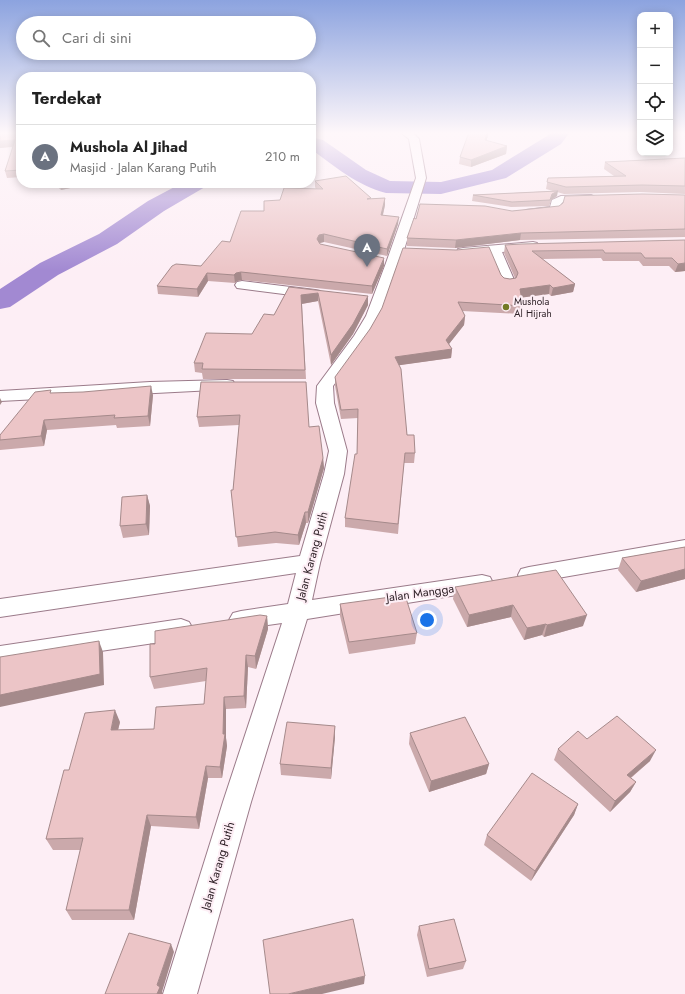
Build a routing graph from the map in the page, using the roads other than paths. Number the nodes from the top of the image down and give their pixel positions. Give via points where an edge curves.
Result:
1 (421, 178) edge
2 (600, 198) edge
3 (520, 213) edge
4 (543, 246) edge
5 (494, 249) junction
6 (450, 252) edge
7 (508, 282) edge
8 (242, 285) dead end
9 (326, 295) edge
10 (241, 385) edge
11 (0, 396) edge
12 (685, 548) edge
13 (309, 563) junction
14 (0, 608) edge
15 (298, 611) junction
16 (0, 656) edge
17 (180, 994) edge

1 - 13 street, Jalan Karang Putih via 418,203 386,278 371,300 373,316 361,337 317,386 325,403 338,451
2 - 3 street via 561,199 556,202 553,210
4 - 5 street
5 - 6 street
5 - 7 street
8 - 9 street
10 - 11 street via 150,387
12 - 15 street, Jalan Mangga via 508,579
13 - 14 street
13 - 15 street, Jalan Karang Putih
15 - 16 street, Jalan Mangga
15 - 17 street, Jalan Karang Putih via 236,802

